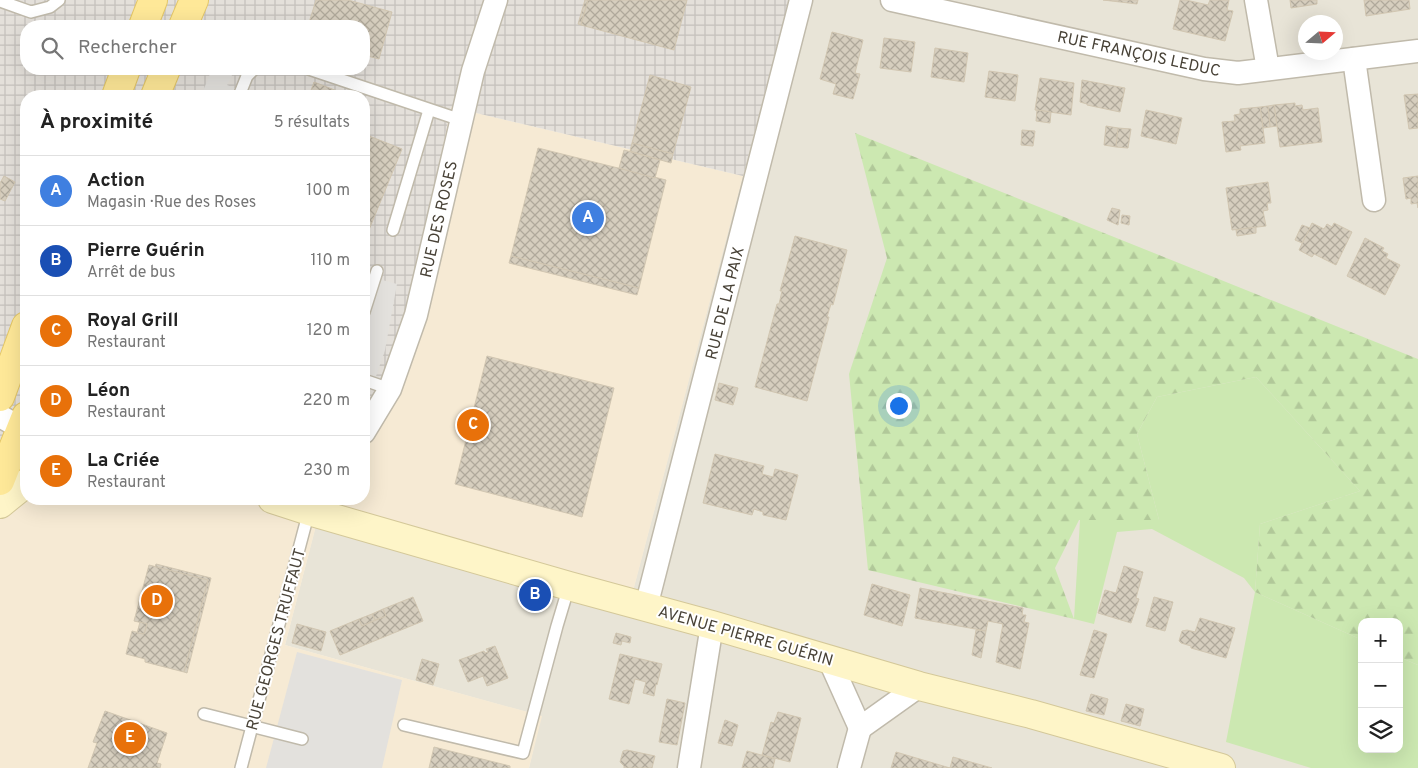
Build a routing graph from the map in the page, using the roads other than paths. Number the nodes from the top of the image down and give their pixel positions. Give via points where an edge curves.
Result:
1 (59, 0) edge
2 (153, 0) edge
3 (194, 0) edge
4 (496, 0) edge
5 (801, 0) edge
6 (892, 0) edge
7 (1256, 0) edge
8 (2, 1) edge
9 (145, 20) edge
10 (186, 20) edge
11 (1418, 50) edge
12 (1354, 59) junction
13 (1268, 69) junction
14 (124, 75) edge
15 (164, 75) edge
16 (248, 75) edge
17 (327, 75) edge
18 (118, 90) edge
19 (157, 90) edge
20 (241, 90) edge
21 (429, 110) junction
22 (460, 120) junction
23 (1374, 200) dead end
24 (394, 230) dead end
25 (377, 271) dead end
26 (370, 293) edge
27 (20, 342) edge
28 (370, 382) edge
29 (390, 389) junction
30 (0, 397) edge
31 (370, 422) edge
32 (20, 426) edge
33 (0, 481) edge
34 (20, 488) edge
35 (0, 504) edge
36 (313, 505) edge
37 (569, 586) junction
38 (646, 607) junction
39 (712, 625) junction
40 (829, 660) junction
41 (919, 686) junction
42 (204, 714) dead end
43 (404, 724) dead end
44 (252, 726) junction
45 (860, 728) junction
46 (302, 739) dead end
47 (241, 768) edge
48 (689, 768) edge
49 (849, 768) edge
50 (1221, 768) edge

1 - 8 lane via 50,7 31,12
2 - 9 main road
3 - 10 main road
4 - 22 street, RUE DES ROSES
5 - 38 street, RUE DE LA PAIX
6 - 13 street, RUE FRANÇOIS LEDUC via 1204,69 1238,72
7 - 13 street
11 - 12 street, RUE FRANÇOIS LEDUC
12 - 13 street, RUE FRANÇOIS LEDUC
12 - 23 street
14 - 18 main road
15 - 19 main road
16 - 20 lane
17 - 21 lane
21 - 22 lane
21 - 24 lane
22 - 29 street, RUE DES ROSES via 416,314
25 - 26 lane
27 - 30 main road
28 - 29 lane
29 - 31 street, RUE DES ROSES
32 - 33 main road
34 - 35 street
36 - 37 street, AVENUE PIERRE GUÉRIN
36 - 44 lane, RUE GEORGES TRUFFAUT
37 - 38 street, AVENUE PIERRE GUÉRIN
37 - 43 lane via 523,753
38 - 39 street, AVENUE PIERRE GUÉRIN
39 - 40 street, AVENUE PIERRE GUÉRIN
39 - 48 street
40 - 41 street, AVENUE PIERRE GUÉRIN
40 - 45 street
41 - 45 street
41 - 50 street, AVENUE PIERRE GUÉRIN
42 - 44 lane
44 - 46 lane
44 - 47 lane, RUE GEORGES TRUFFAUT
45 - 49 street

